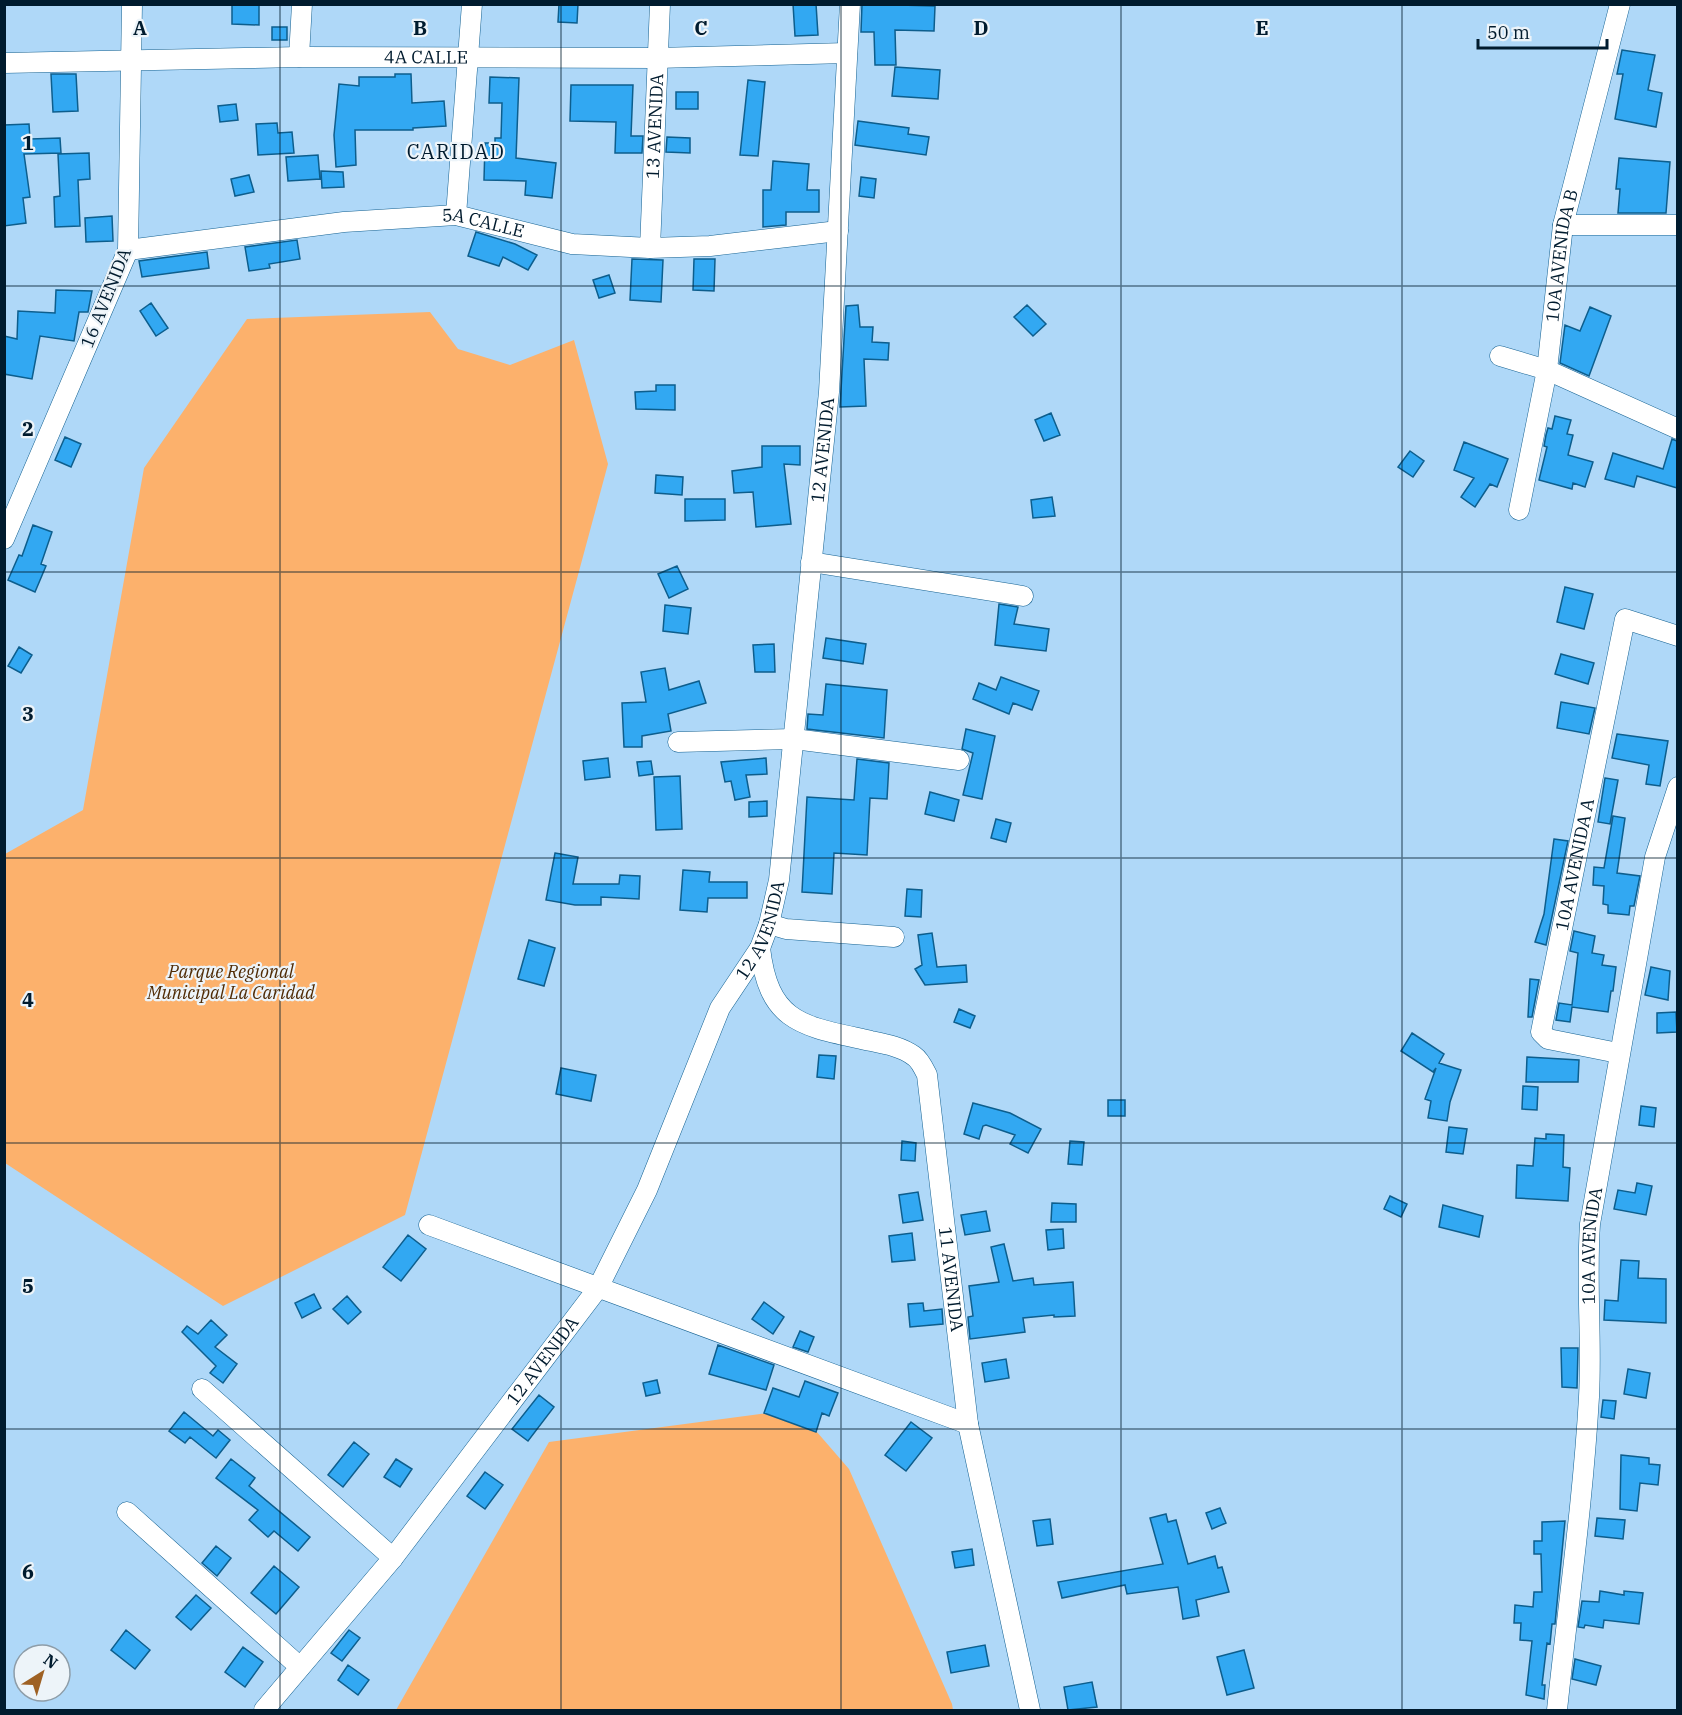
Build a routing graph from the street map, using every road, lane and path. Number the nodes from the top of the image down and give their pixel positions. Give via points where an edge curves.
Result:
1 (132, 4) edge
2 (302, 4) edge
3 (472, 4) edge
4 (660, 4) edge
5 (850, 4) edge
6 (1620, 4) edge
7 (847, 53) junction
8 (299, 57) junction
9 (468, 58) junction
10 (656, 58) junction
11 (130, 60) junction
12 (4, 63) edge
13 (456, 215) junction
14 (1563, 225) junction
15 (1677, 225) edge
16 (838, 231) junction
17 (650, 248) junction
18 (128, 250) junction
19 (1500, 356) dead end
20 (1547, 370) junction
21 (1677, 429) edge
22 (1519, 510) dead end
23 (4, 539) edge
24 (812, 562) junction
25 (1023, 596) dead end
26 (1677, 636) edge
27 (794, 739) junction
28 (678, 742) dead end
29 (959, 760) dead end
30 (1677, 787) edge
31 (769, 924) junction
32 (894, 936) dead end
33 (759, 948) junction
34 (1618, 1053) junction
35 (429, 1225) dead end
36 (598, 1288) junction
37 (202, 1389) dead end
38 (968, 1424) junction
39 (127, 1512) dead end
40 (393, 1558) junction
41 (300, 1667) junction
42 (264, 1710) edge
43 (1030, 1710) edge
44 (1557, 1710) edge

1 - 11 street, 16 AVENIDA
2 - 8 street
3 - 9 street
4 - 10 street, 13 AVENIDA
5 - 7 street, 12 AVENIDA
6 - 14 street, 10A AVENIDA B
7 - 10 street, 4A CALLE
7 - 16 street, 12 AVENIDA
8 - 9 street, 4A CALLE
8 - 11 street, 4A CALLE
9 - 10 street, 4A CALLE
9 - 13 street
10 - 17 street, 13 AVENIDA
11 - 12 street, 4A CALLE
11 - 18 street, 16 AVENIDA
13 - 17 street, 5A CALLE via 572,244
13 - 18 street, 5A CALLE via 344,222
14 - 15 street
14 - 20 street, 10A AVENIDA B
16 - 17 street, 5A CALLE via 710,246
16 - 24 street, 12 AVENIDA via 829,392
18 - 23 street, 16 AVENIDA
19 - 20 street
20 - 21 street
20 - 22 street, 10A AVENIDA B
24 - 25 street
24 - 27 street, 12 AVENIDA
26 - 34 street, 10A AVENIDA A via 1625,619 1541,1032 1548,1039
27 - 28 street
27 - 29 street
27 - 31 street, 12 AVENIDA via 779,880
30 - 34 street, 10A AVENIDA via 1655,857
31 - 32 street via 786,929
31 - 33 street, 12 AVENIDA
33 - 36 street, 12 AVENIDA via 720,1008 647,1190
33 - 38 street, 11 AVENIDA via 763,976 772,999 790,1016 816,1029 899,1047 916,1057 927,1075
34 - 44 street, 10A AVENIDA via 1590,1224 1589,1398
35 - 36 street
36 - 38 street
36 - 40 street, 12 AVENIDA
37 - 40 street
38 - 43 street, 11 AVENIDA
39 - 41 street
40 - 41 street, 12 AVENIDA
41 - 42 street, 12 AVENIDA

